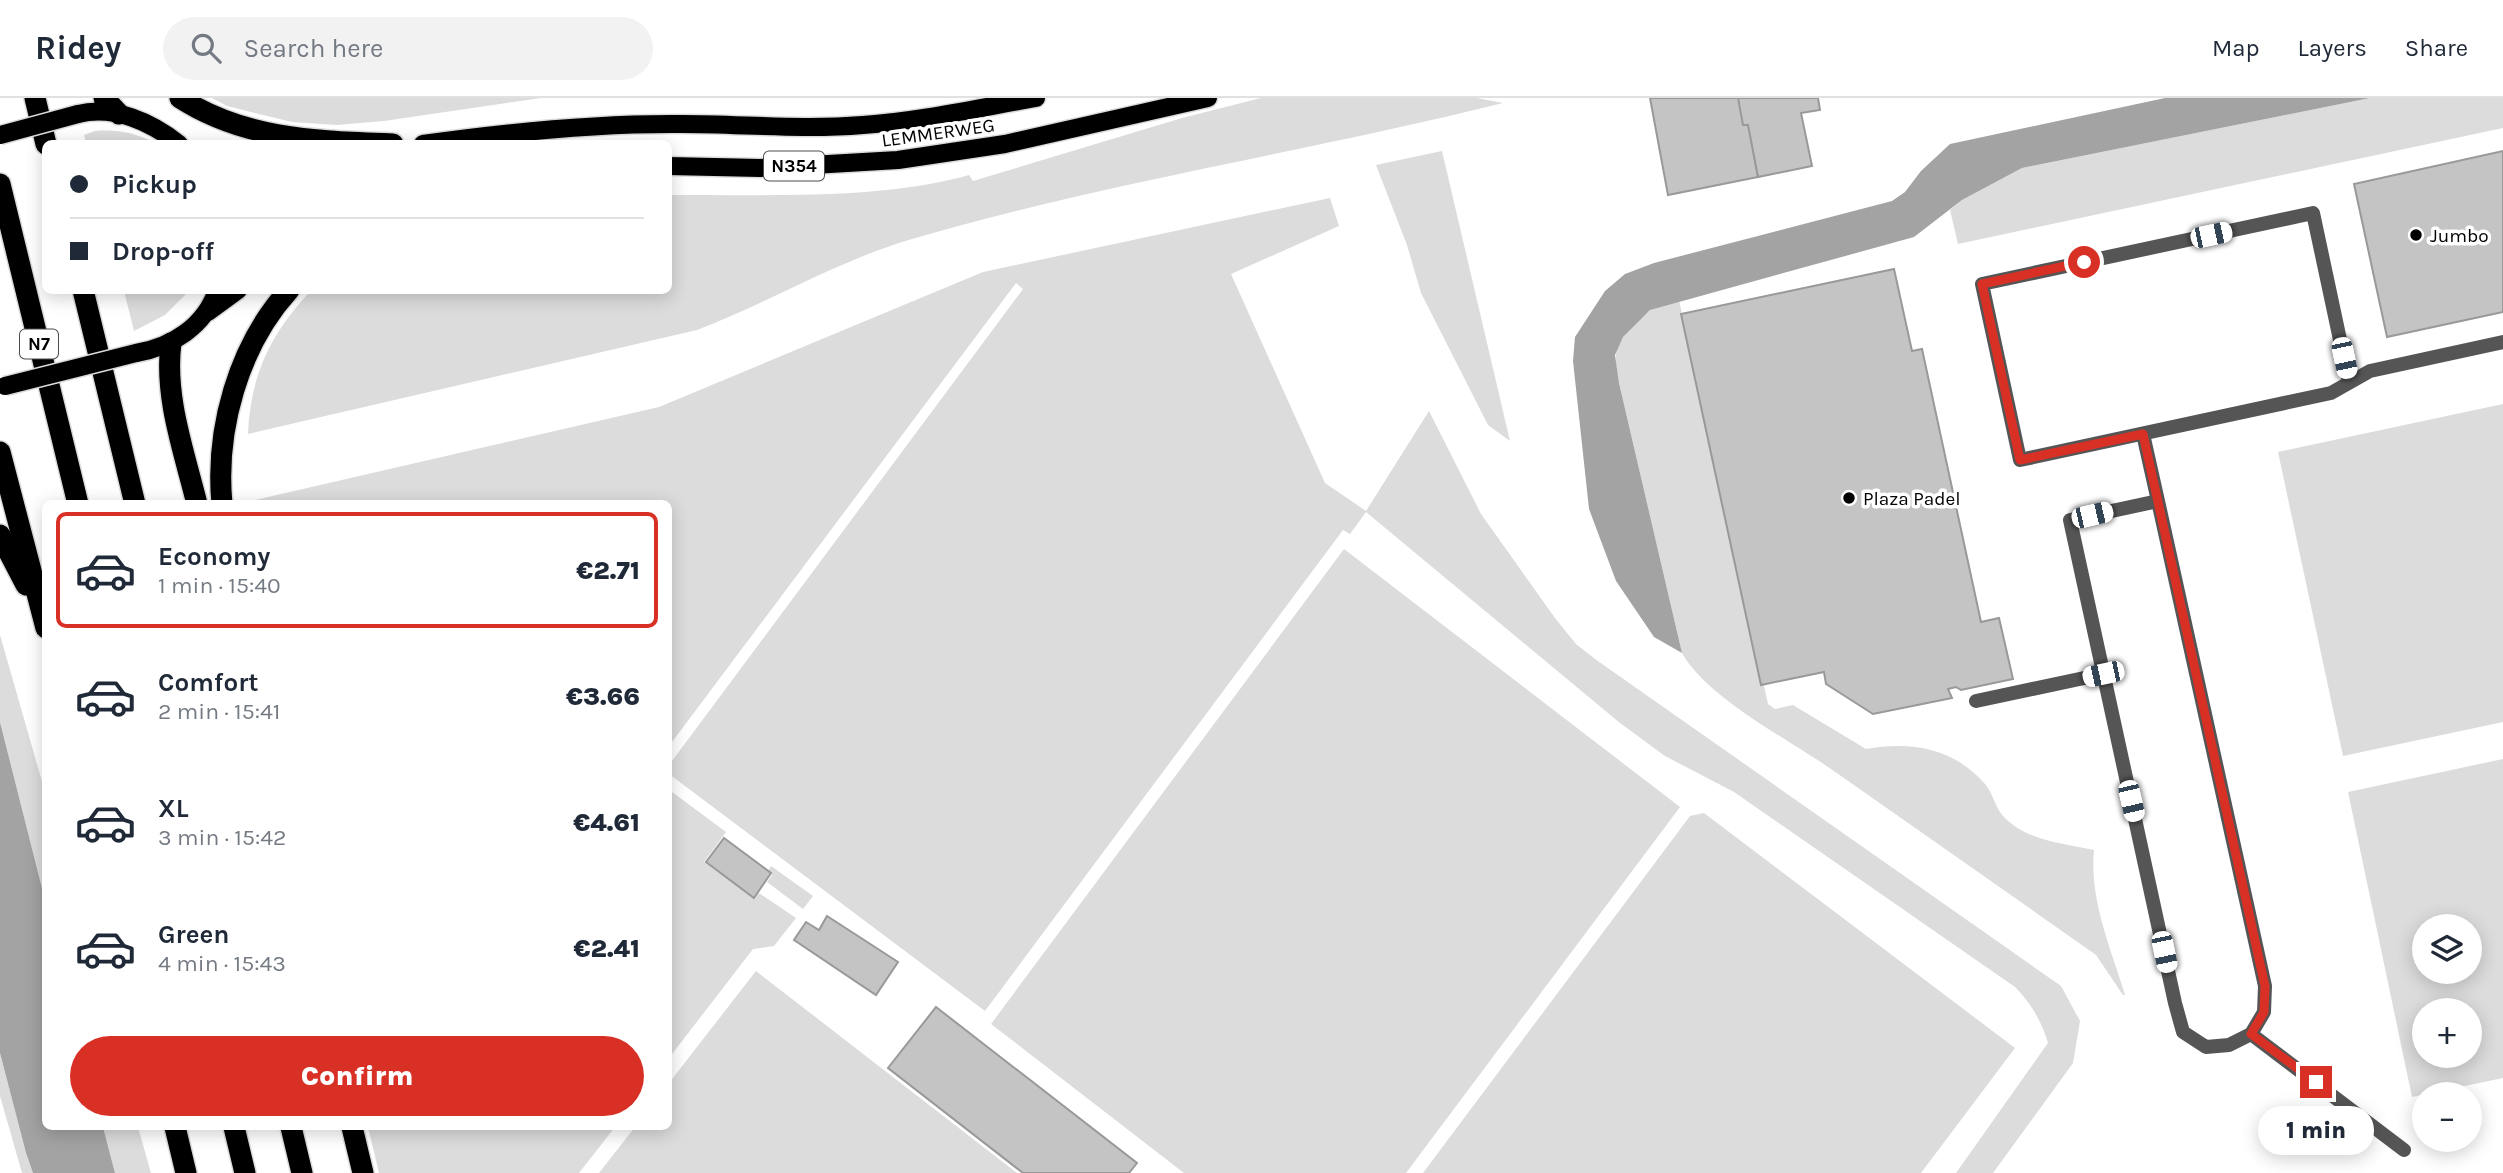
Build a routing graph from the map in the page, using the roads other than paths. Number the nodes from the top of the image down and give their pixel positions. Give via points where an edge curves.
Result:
1 (35, 98) edge
2 (180, 98) edge
3 (1036, 98) edge
4 (1208, 98) edge
5 (112, 106) edge
6 (0, 135) edge
7 (45, 140) edge
8 (173, 140) edge
9 (305, 140) edge
10 (453, 140) edge
11 (672, 166) edge
12 (0, 184) edge
13 (84, 294) edge
14 (215, 294) edge
15 (232, 294) edge
16 (286, 294) edge
17 (205, 314) junction
18 (2503, 342) edge
19 (171, 343) junction
20 (2349, 382) junction
21 (2, 386) edge
22 (2143, 434) junction
23 (0, 452) edge
24 (77, 500) edge
25 (134, 500) edge
26 (196, 500) edge
27 (222, 500) edge
28 (2158, 501) junction
29 (0, 535) edge
30 (42, 615) edge
31 (42, 619) edge
32 (2103, 674) junction
33 (1976, 701) dead end
34 (2251, 1034) junction
35 (175, 1130) edge
36 (235, 1130) edge
37 (292, 1130) edge
38 (353, 1130) edge
39 (2404, 1150) dead end
40 (186, 1173) edge
41 (246, 1173) edge
42 (302, 1173) edge
43 (363, 1173) edge

1 - 7 highway
2 - 9 highway via 239,127
3 - 10 main road, LEMMERWEG / N354 via 861,126 608,125
4 - 11 main road, LEMMERWEG / N354 via 1005,144 898,160 760,168
5 - 6 main road, bridge
5 - 8 main road
12 - 24 highway, N7
13 - 25 highway
14 - 17 main road
15 - 17 main road
16 - 27 highway via 257,337 239,376 224,436
17 - 19 main road
18 - 20 lane via 2370,371
19 - 21 main road, bridge
19 - 26 highway via 170,398
20 - 22 lane via 2331,393
20 - 22 lane via 2313,213 1982,284 2020,460
22 - 28 lane
23 - 30 highway
28 - 32 lane via 2070,520
28 - 34 lane via 2265,986 2264,1012
29 - 31 highway
32 - 33 lane
32 - 34 lane via 2183,1032 2206,1047 2229,1045
34 - 39 lane
35 - 40 highway
36 - 41 highway
37 - 42 highway
38 - 43 highway

